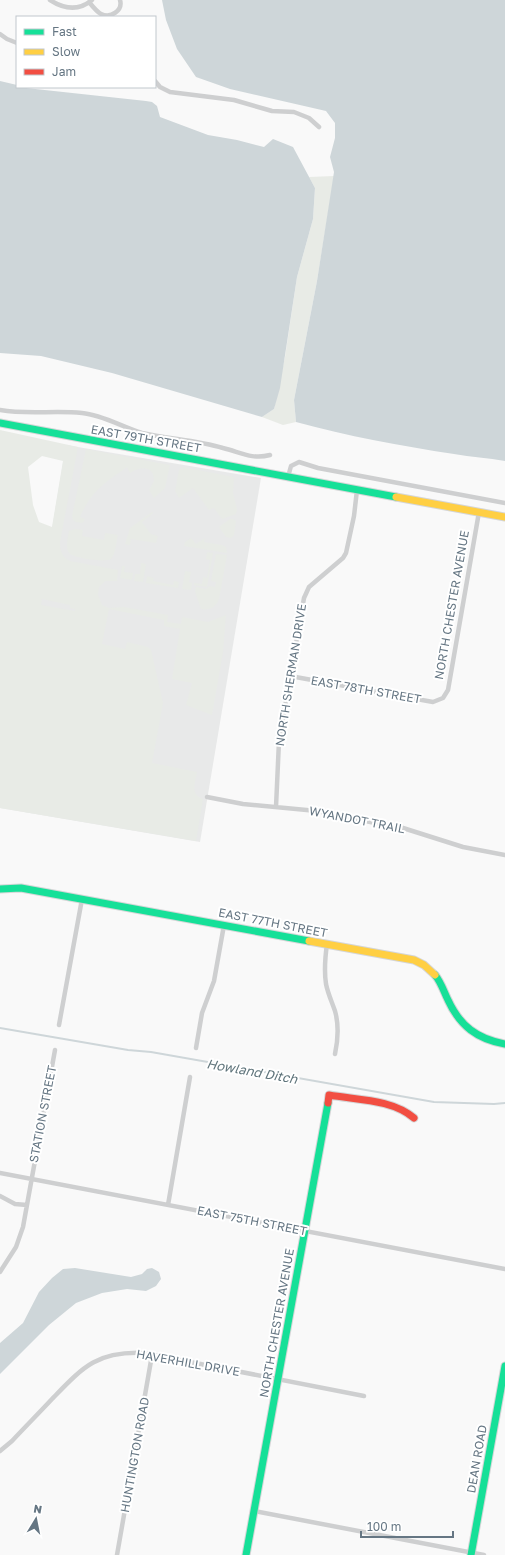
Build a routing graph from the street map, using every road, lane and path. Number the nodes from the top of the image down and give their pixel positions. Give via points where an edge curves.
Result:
1 (50, 0) edge
2 (120, 0) edge
3 (91, 1) edge
4 (0, 34) edge
5 (16, 43) edge
6 (156, 82) edge
7 (319, 127) dead end
8 (0, 410) edge
9 (0, 423) edge
10 (270, 455) dead end
11 (288, 477) junction
12 (357, 490) junction
13 (505, 503) edge
14 (479, 512) junction
15 (505, 517) edge
16 (290, 676) junction
17 (442, 699) joint
18 (208, 798) dead end
19 (276, 807) junction
20 (505, 855) edge
21 (0, 889) edge
22 (82, 899) junction
23 (224, 925) junction
24 (327, 944) junction
25 (59, 1025) dead end
26 (505, 1044) edge
27 (196, 1048) dead end
28 (55, 1050) dead end
29 (335, 1054) dead end
30 (190, 1078) dead end
31 (414, 1118) dead end
32 (0, 1173) edge
33 (31, 1179) junction
34 (0, 1196) edge
35 (27, 1205) junction
36 (168, 1205) junction
37 (304, 1231) junction
38 (505, 1269) edge
39 (0, 1272) edge
40 (152, 1355) junction
41 (505, 1366) edge
42 (277, 1379) junction
43 (364, 1396) dead end
44 (0, 1451) edge
45 (254, 1511) junction
46 (471, 1554) edge
47 (117, 1555) edge
48 (246, 1555) edge
49 (484, 1555) edge

1 - 3 street via 66,7 80,7
2 - 3 street via 121,6 118,11 108,16 102,15
4 - 5 street
6 - 7 street via 170,92 234,100 272,111 294,112 309,118
8 - 10 street via 24,413 81,412 144,433 223,448 252,457
9 - 11 street, EAST 79TH STREET
11 - 12 street, EAST 79TH STREET
11 - 13 street via 291,466 299,462 323,469
12 - 14 street, EAST 79TH STREET
12 - 16 street, NORTH SHERMAN DRIVE via 346,553 304,596
14 - 15 street, EAST 79TH STREET
14 - 17 street, NORTH CHESTER AVENUE via 448,690
16 - 17 street, EAST 78TH STREET via 433,702
16 - 19 street, NORTH SHERMAN DRIVE via 279,741
18 - 19 street, WYANDOT TRAIL
19 - 20 street, WYANDOT TRAIL via 317,811 403,828 458,845
21 - 22 street, EAST 77TH STREET via 22,888
22 - 23 street, EAST 77TH STREET
22 - 25 street
23 - 24 street, EAST 77TH STREET
23 - 27 street via 214,981 202,1013
24 - 26 street, EAST 77TH STREET via 408,959 422,964 439,980 453,1010 463,1024 482,1038
24 - 29 street via 325,974 338,1033
28 - 33 street, STATION STREET
30 - 36 street
31 - 37 street, NORTH CHESTER AVENUE via 407,1111 396,1107 329,1095
32 - 33 street, EAST 75TH STREET
33 - 35 street, STATION STREET
33 - 36 street, EAST 75TH STREET
34 - 35 street via 15,1204
35 - 39 street, STATION STREET via 19,1239
36 - 37 street, EAST 75TH STREET
37 - 38 street, EAST 75TH STREET
37 - 42 street, NORTH CHESTER AVENUE
40 - 42 street, HAVERHILL DRIVE
40 - 44 street, HAVERHILL DRIVE via 118,1354 86,1366
40 - 47 street, HUNTINGTON ROAD
41 - 46 street, DEAN ROAD
42 - 43 street, HAVERHILL DRIVE
42 - 45 street, NORTH CHESTER AVENUE
45 - 46 street
45 - 48 street, NORTH CHESTER AVENUE
46 - 49 street

